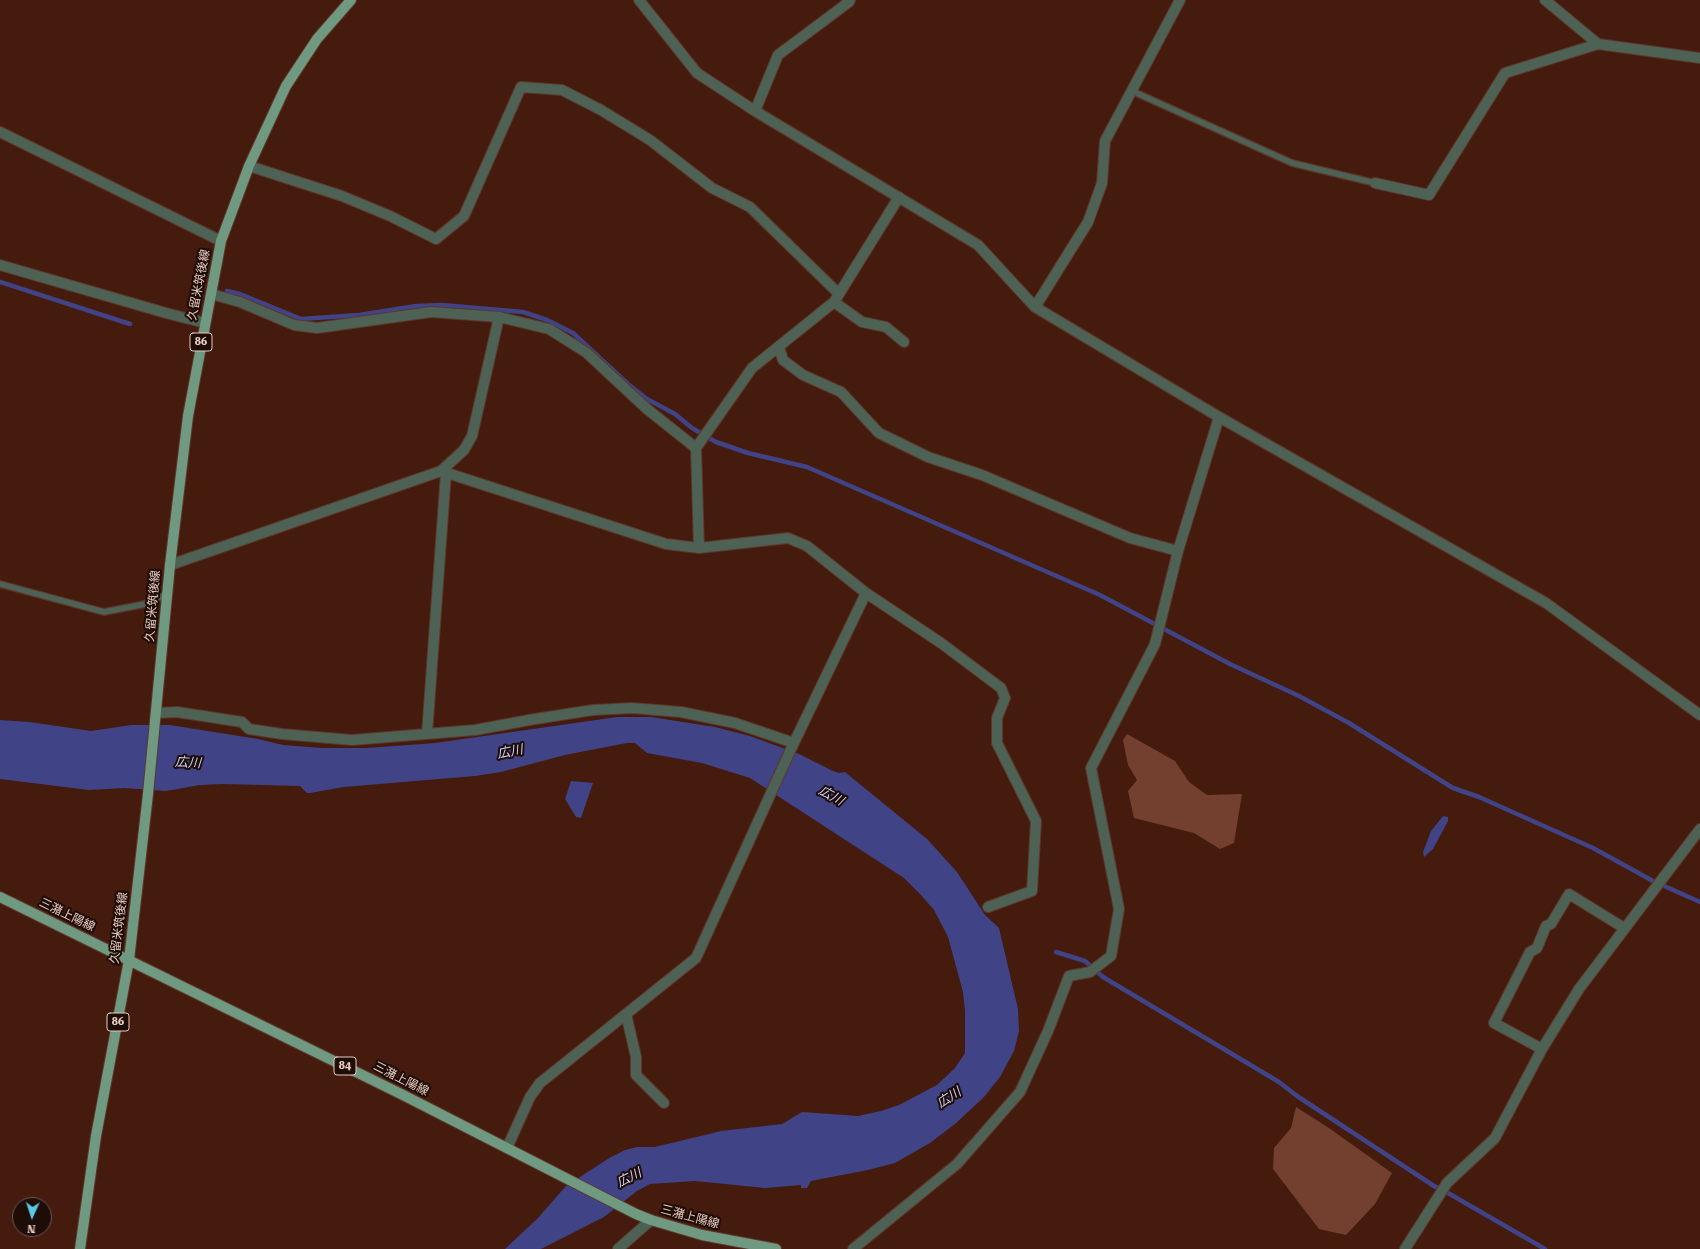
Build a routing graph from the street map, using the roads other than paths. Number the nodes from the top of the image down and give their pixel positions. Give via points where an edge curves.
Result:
1 (351, 0) edge
2 (640, 0) edge
3 (850, 0) edge
4 (1180, 0) edge
5 (1545, 0) edge
6 (1598, 44) junction
7 (1700, 58) edge
8 (1132, 90) junction
9 (755, 110) junction
10 (0, 132) edge
11 (249, 166) junction
12 (1375, 183) joint
13 (899, 197) junction
14 (221, 241) junction
15 (0, 265) edge
16 (211, 294) junction
17 (836, 298) junction
18 (1035, 307) junction
19 (499, 318) junction
20 (205, 323) junction
21 (904, 342) dead end
22 (779, 348) junction
23 (1219, 417) junction
24 (696, 448) junction
25 (443, 472) junction
26 (699, 548) junction
27 (1178, 551) junction
28 (170, 565) junction
29 (0, 584) edge
30 (866, 593) junction
31 (167, 594) junction
32 (1700, 715) edge
33 (156, 716) junction
34 (427, 734) junction
35 (793, 746) junction
36 (1700, 829) edge
37 (0, 897) edge
38 (988, 907) dead end
39 (1624, 928) junction
40 (129, 960) junction
41 (626, 1014) junction
42 (1542, 1049) junction
43 (664, 1103) dead end
44 (507, 1148) junction
45 (651, 1220) junction
46 (80, 1249) edge
47 (618, 1249) edge
48 (776, 1249) edge
49 (852, 1249) edge
50 (1405, 1249) edge

1 - 11 main road, 久留米筑後線 / 86 via 317,39 286,86
2 - 9 street via 697,73
3 - 9 street via 778,55
4 - 8 street
5 - 6 street
6 - 7 street
6 - 12 street via 1505,73 1429,195
8 - 12 lane via 1292,163
8 - 18 street via 1105,141 1102,183 1088,222
9 - 13 street
10 - 14 street
11 - 14 main road, 久留米筑後線 / 86
11 - 17 street via 342,196 436,239 464,216 522,87 562,90 650,140 712,188 750,207
13 - 17 street
13 - 18 street via 978,245
14 - 16 main road, 久留米筑後線 / 86
15 - 20 street
16 - 19 street via 240,302 294,325 317,328 431,312
16 - 20 main road, 久留米筑後線 / 86
17 - 21 street via 862,322 886,327
17 - 22 street
18 - 23 street
19 - 24 street via 549,329 587,353 646,409
19 - 25 street via 472,436 464,450
20 - 28 main road, 久留米筑後線 / 86 via 188,416
22 - 24 street via 752,368
22 - 27 street via 783,360 803,375 841,392 879,433 928,457 982,475 1130,538
23 - 27 street
23 - 32 street via 1546,603
24 - 26 street
25 - 26 street via 666,544
25 - 28 street
25 - 34 street
26 - 30 street via 788,538 807,546
27 - 49 street via 1155,644 1091,768 1119,909 1111,956 1090,972 1069,976 1048,1031 1020,1092 957,1164
28 - 31 main road, 久留米筑後線 / 86
29 - 31 lane via 104,612 146,604
30 - 35 street
30 - 38 street via 941,643 1001,688 1005,698 997,718 995,735 1036,821 1032,891
31 - 33 main road, 久留米筑後線 / 86
33 - 34 street via 176,712 242,722 249,729 352,740
33 - 40 main road, 久留米筑後線 / 86
34 - 35 street via 475,730 593,710 632,708 681,712 728,722
35 - 41 street via 696,958
36 - 39 street
37 - 40 main road, 三潴上陽線 / 84
39 - 42 street via 1579,988
39 - 42 street via 1569,894 1552,924 1546,926 1537,948 1530,952 1494,1023
40 - 44 main road, 三潴上陽線 / 84
40 - 46 main road, 久留米筑後線 / 86 via 96,1136
41 - 43 street via 636,1057 636,1074
41 - 44 street via 540,1083 530,1097
42 - 50 street via 1495,1138 1447,1183
44 - 45 main road, 三潴上陽線 / 84
45 - 47 street
45 - 48 main road, 三潴上陽線 / 84 via 702,1234

